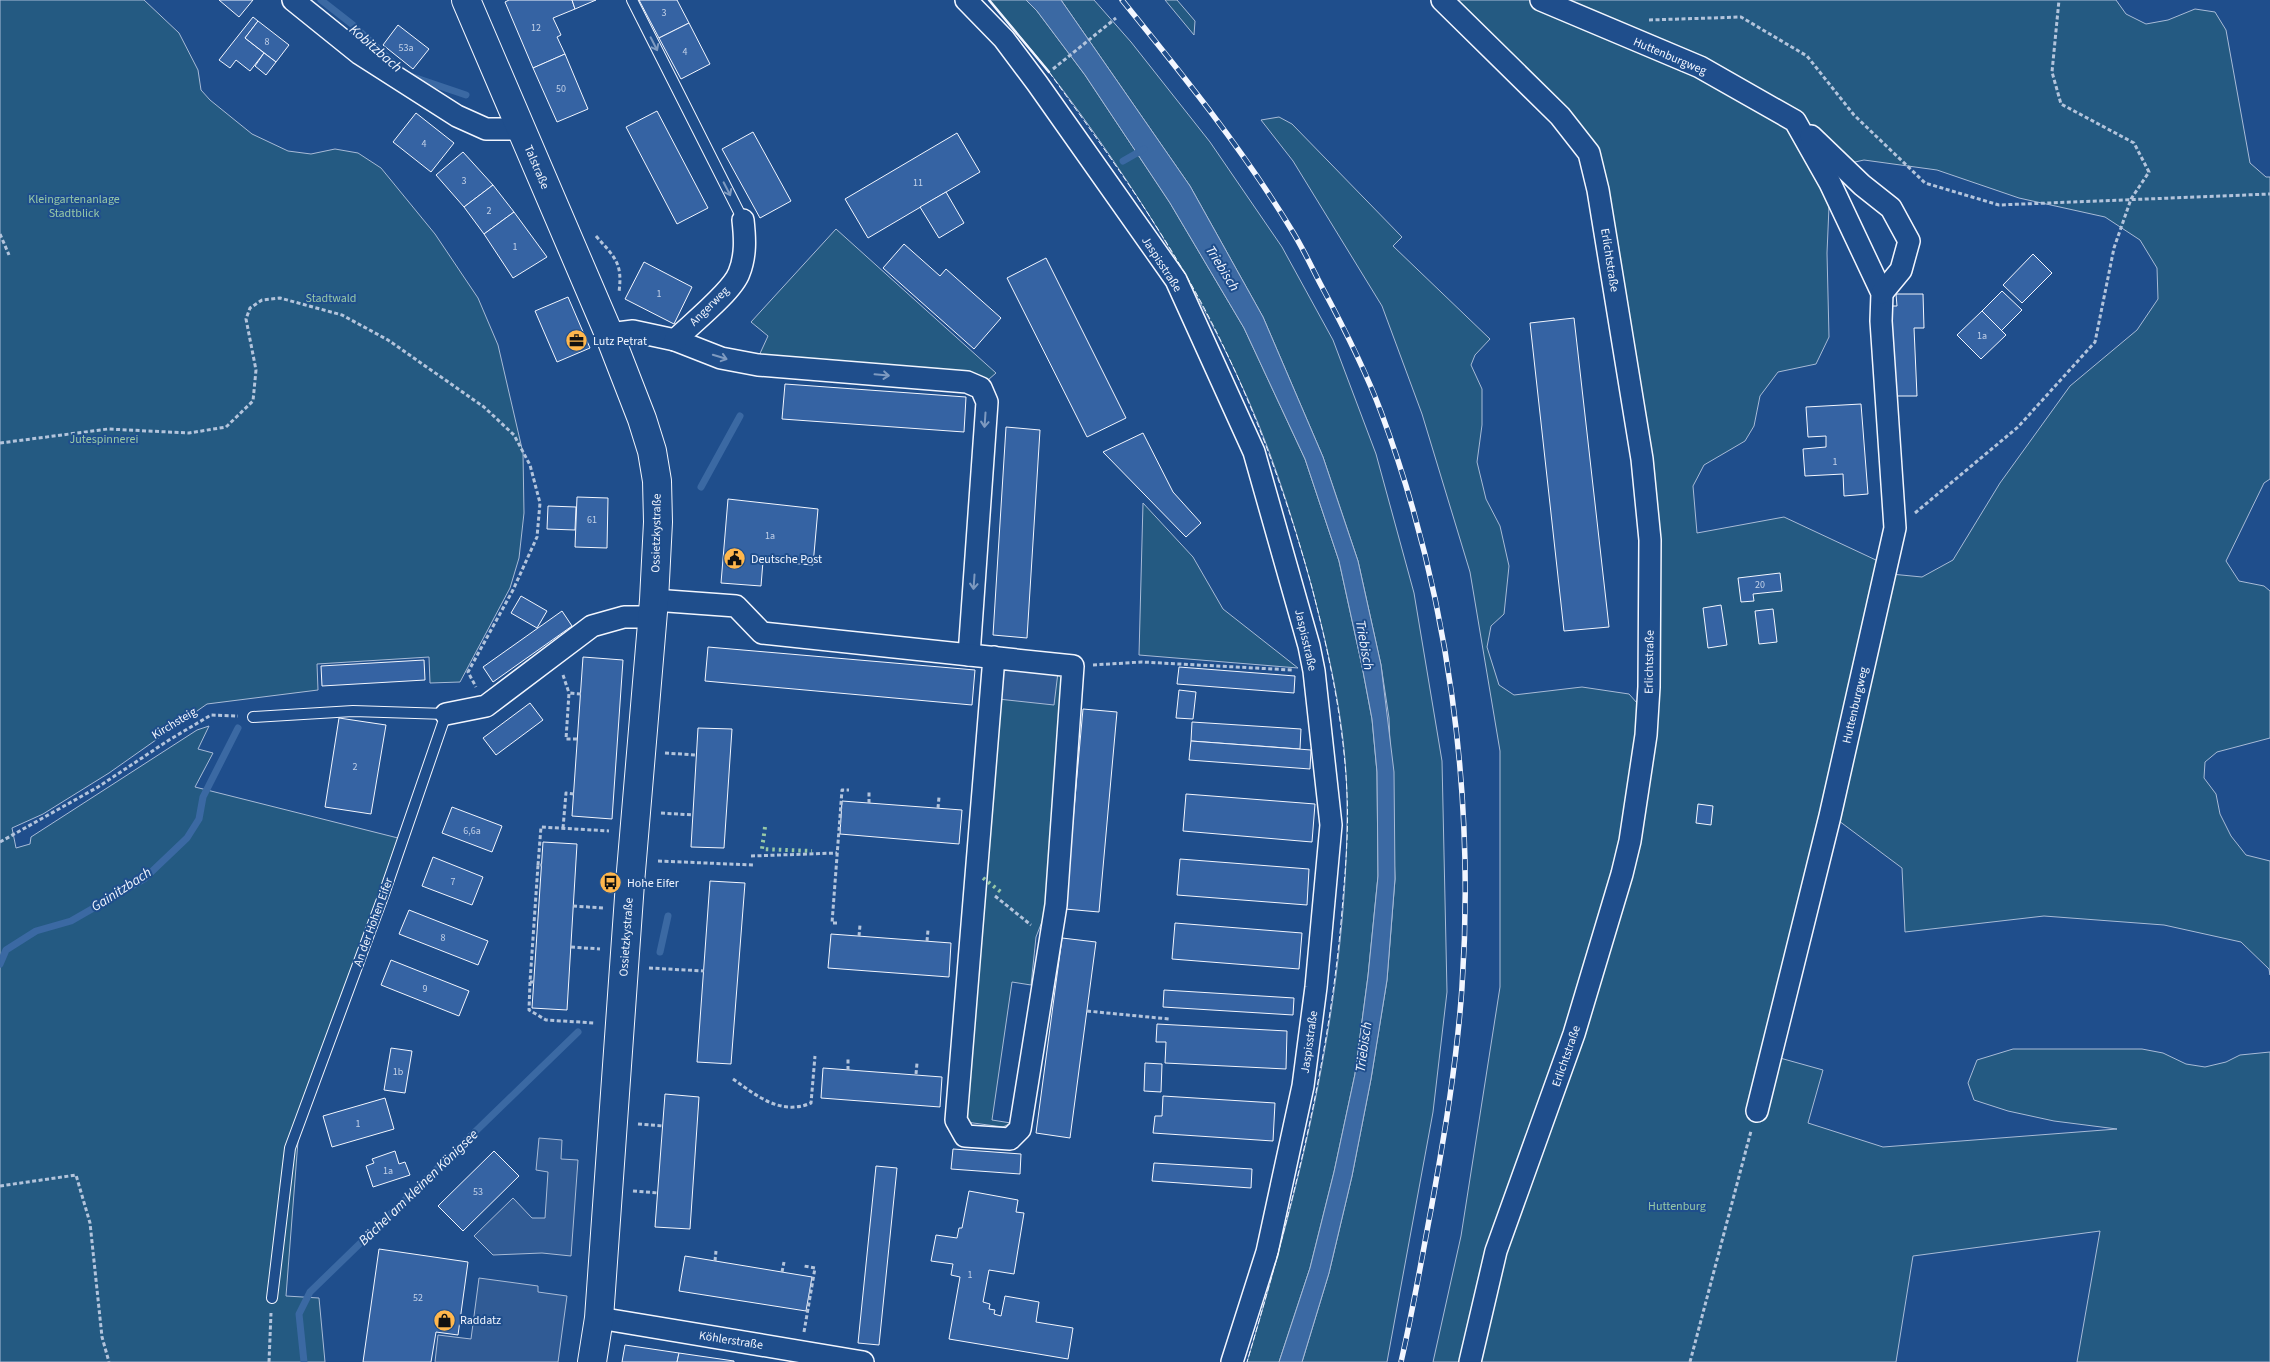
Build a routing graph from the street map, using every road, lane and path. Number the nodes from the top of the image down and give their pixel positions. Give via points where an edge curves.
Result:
1 (293, 0) edge
2 (466, 0) edge
3 (632, 0) edge
4 (966, 0) edge
5 (1442, 0) edge
6 (1541, 0) edge
7 (2059, 0) edge
8 (1116, 18) dead end
9 (1642, 21) dead end
10 (1050, 72) dead end
11 (1796, 121) junction
12 (521, 129) junction
13 (2270, 194) edge
14 (2132, 199) junction
15 (743, 220) joint
16 (0, 234) edge
17 (8, 256) dead end
18 (1882, 293) junction
19 (609, 334) junction
20 (675, 340) junction
21 (0, 443) edge
22 (656, 481) joint
23 (1896, 528) junction
24 (653, 608) junction
25 (969, 655) junction
26 (994, 657) junction
27 (1073, 666) junction
28 (1314, 671) junction
29 (581, 694) dead end
30 (486, 706) junction
31 (446, 714) junction
32 (254, 717) joint
33 (577, 740) dead end
34 (641, 752) junction
35 (696, 755) dead end
36 (849, 790) dead end
37 (869, 792) dead end
38 (574, 794) dead end
39 (939, 797) dead end
40 (869, 803) dead end
41 (938, 808) dead end
42 (693, 815) dead end
43 (563, 828) junction
44 (634, 835) junction
45 (0, 842) edge
46 (837, 852) junction
47 (750, 856) dead end
48 (752, 865) dead end
49 (975, 880) junction
50 (837, 923) dead end
51 (860, 925) dead end
52 (928, 930) dead end
53 (859, 936) dead end
54 (1051, 940) junction
55 (927, 941) dead end
56 (624, 967) junction
57 (704, 971) dead end
58 (1087, 1012) dead end
59 (1169, 1019) dead end
60 (620, 1025) junction
61 (815, 1056) dead end
62 (848, 1058) dead end
63 (917, 1063) dead end
64 (848, 1070) dead end
65 (916, 1074) dead end
66 (732, 1079) dead end
67 (1757, 1111) joint
68 (0, 1186) edge
69 (716, 1251) dead end
70 (715, 1262) dead end
71 (784, 1262) dead end
72 (804, 1266) dead end
73 (782, 1272) dead end
74 (272, 1298) joint
75 (599, 1318) junction
76 (801, 1352) junction
77 (110, 1362) edge
78 (269, 1362) edge
79 (592, 1362) edge
80 (863, 1362) edge
81 (1232, 1362) edge
82 (1470, 1362) edge
83 (1690, 1362) edge

1 - 12 street via 360,54 457,116 486,128
2 - 12 main road, Talstraße
3 -> 15 lane, Angerweg
4 - 28 street, Jaspisstraße via 1004,38 1176,280 1254,452
5 - 82 street, Erlichtstraße via 1560,116 1589,153 1598,190 1642,459 1650,550 1646,735 1630,841 1574,1034 1496,1251
6 - 11 street, Huttenburgweg via 1700,67
7 - 14 path via 2052,72 2062,104 2134,143 2149,172
8 - 10 path
9 - 14 path via 1741,17 1807,56 1854,115 1925,183 1999,205
11 - 18 street, Huttenburgweg via 1830,183
11 - 18 street, Huttenburgweg via 1862,185 1892,208 1909,241 1901,270
12 - 19 main road, Talstraße
13 - 14 path
14 - 23 path via 2114,248 2095,342 2018,427
15 - 20 street, Angerweg via 744,257 738,276
16 - 17 path
18 - 23 street, Huttenburgweg via 1881,321
19 - 20 street via 634,331
19 - 22 main road, Talstraße via 642,419 652,451
20 -> 25 street, Angerweg via 721,358 758,365 967,382 980,388 986,402
21 - 30 path via 108,428 189,433 226,428 252,401 256,370 246,319 250,308 262,300 280,298 342,315 365,327 484,407 514,435 530,466 540,503 537,537 513,590 468,672
22 - 24 main road, Ossietzkystraße via 658,522
23 - 67 street, Huttenburgweg via 1830,816
24 - 25 street via 736,606 762,633
24 - 30 street via 592,626
24 - 34 main road, Ossietzkystraße
25 - 26 street
26 - 27 street
26 - 49 street
27 - 28 path via 1142,662
27 - 54 street
28 - 81 street, Jaspisstraße via 1331,825 1311,1030 1267,1252
29 - 33 path via 569,693 566,739
30 - 31 street
31 - 32 lane via 353,711
31 - 74 lane, An der Hohen Eifer via 384,894 290,1148
32 - 45 path, Kirchsteig via 211,716 98,787
34 - 35 path
34 - 44 main road, Ossietzkystraße
36 - 46 path via 842,790
37 - 40 path
38 - 43 path via 566,794
39 - 41 path
42 - 44 path
43 - 44 path
43 - 60 path via 541,827 529,1010 546,1020
44 - 48 path
44 - 56 main road, Ossietzkystraße
46 - 47 path
46 - 50 path via 832,923
49 - 54 path
49 - 54 street via 956,1120 966,1136 1010,1139 1020,1129
51 - 53 path
52 - 55 path
56 - 57 path
56 - 60 main road, Ossietzkystraße
58 - 59 path
60 - 75 main road, Ossietzkystraße
61 - 66 path via 811,1103 800,1108 782,1108 759,1098
62 - 64 path
63 - 65 path
67 - 83 path
68 - 77 path via 76,1175 90,1223 102,1337
69 - 70 path
71 - 73 path
72 - 76 path via 815,1268
74 - 78 path
75 - 76 street, Köhlerstraße
75 - 79 main road, Ossietzkystraße
76 - 80 street, Köhlerstraße

